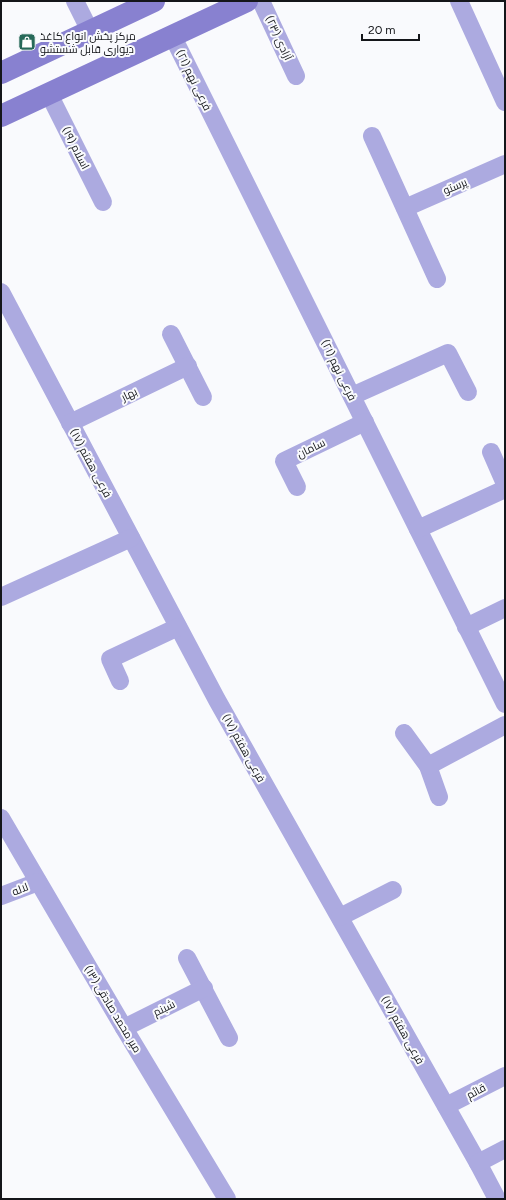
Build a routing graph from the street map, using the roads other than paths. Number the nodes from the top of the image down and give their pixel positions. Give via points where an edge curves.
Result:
1 (75, 1) edge
2 (154, 1) edge
3 (247, 1) edge
4 (262, 1) edge
5 (459, 1) edge
6 (219, 8) edge
7 (90, 31) junction
8 (173, 37) junction
9 (1, 73) edge
10 (296, 76) dead end
11 (49, 94) junction
12 (505, 102) edge
13 (1, 116) edge
14 (372, 136) dead end
15 (505, 164) edge
16 (103, 202) dead end
17 (405, 208) junction
18 (437, 279) dead end
19 (1, 292) edge
20 (172, 334) dead end
21 (188, 366) junction
22 (468, 392) dead end
23 (352, 396) junction
24 (202, 397) dead end
25 (70, 422) junction
26 (365, 422) junction
27 (490, 452) dead end
28 (505, 484) edge
29 (297, 487) dead end
30 (505, 489) edge
31 (418, 529) junction
32 (131, 538) junction
33 (1, 597) edge
34 (505, 608) edge
35 (466, 626) junction
36 (178, 627) junction
37 (120, 681) dead end
38 (505, 704) edge
39 (505, 726) edge
40 (404, 733) dead end
41 (428, 766) junction
42 (439, 797) dead end
43 (1, 818) edge
44 (38, 882) junction
45 (393, 890) dead end
46 (1, 896) edge
47 (340, 917) junction
48 (187, 958) dead end
49 (204, 988) junction
50 (124, 1028) junction
51 (229, 1038) dead end
52 (505, 1076) edge
53 (446, 1106) junction
54 (505, 1149) edge
55 (478, 1163) junction
56 (227, 1199) edge
57 (497, 1199) edge

1 - 7 street
2 - 7 main road
3 - 6 main road
4 - 10 street, آزادی (۲۳)
5 - 12 street
6 - 8 main road
7 - 9 main road
8 - 11 main road
8 - 23 street, فرعی نهم (۲۱)
11 - 13 main road
11 - 16 street, اسلام (۱۹)
14 - 17 street
15 - 17 street, پرستو
17 - 18 street
19 - 25 street, فرعی هفتم (۱۷)
20 - 21 street
21 - 24 street
21 - 25 street, بهار
22 - 23 street via 448,353
23 - 26 street, فرعی نهم (۲۱)
25 - 32 street, فرعی هفتم (۱۷)
26 - 29 street, سامان via 284,461
26 - 31 street, فرعی نهم (۲۱)
27 - 28 street
30 - 31 street
31 - 35 street, فرعی نهم (۲۱)
32 - 33 street
32 - 36 street, فرعی هفتم (۱۷)
34 - 35 street
35 - 38 street, فرعی نهم (۲۱)
36 - 37 street via 110,659
36 - 47 street, فرعی هفتم (۱۷)
39 - 41 street
40 - 41 street
41 - 42 street
43 - 44 street, میر محمد صادقی (۱۳)
44 - 46 street, لاله
44 - 50 street, میر محمد صادقی (۱۳)
45 - 47 street
47 - 53 street, فرعی هفتم (۱۷)
48 - 49 street
49 - 50 street, شبنم
49 - 51 street
50 - 56 street, میر محمد صادقی (۱۳)
52 - 53 street, قائم
53 - 55 street, فرعی هفتم (۱۷)
54 - 55 street
55 - 57 street, فرعی هفتم (۱۷)

